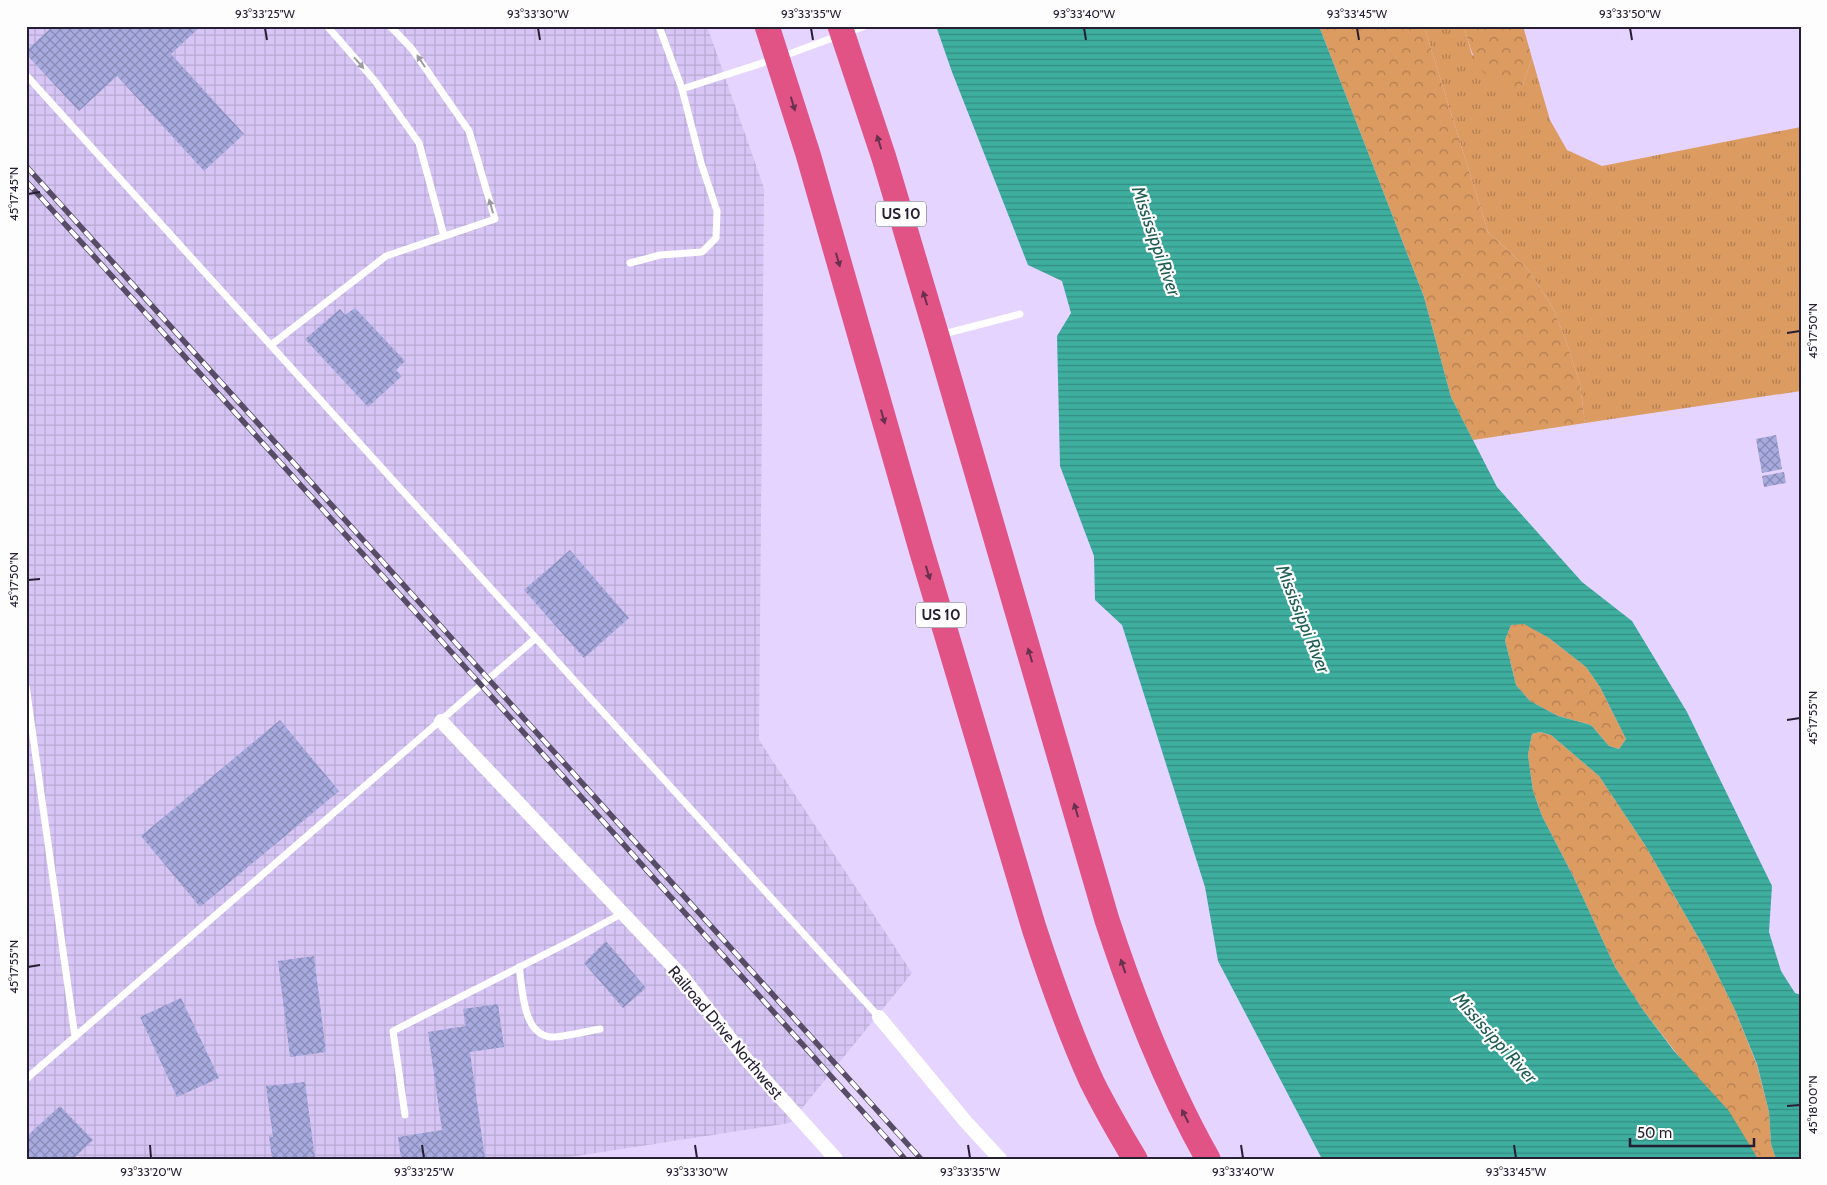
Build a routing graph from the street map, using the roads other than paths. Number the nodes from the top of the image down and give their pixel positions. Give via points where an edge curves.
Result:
1 (327, 26) edge
2 (390, 26) edge
3 (659, 26) edge
4 (767, 26) edge
5 (849, 29) edge
6 (778, 58) junction
7 (26, 75) edge
8 (682, 89) junction
9 (444, 236) junction
10 (630, 263) dead end
11 (1020, 314) dead end
12 (937, 336) junction
13 (271, 345) junction
14 (536, 638) junction
15 (26, 686) edge
16 (441, 721) junction
17 (619, 909) junction
18 (519, 967) junction
19 (879, 1018) joint
20 (600, 1029) dead end
21 (76, 1037) junction
22 (26, 1079) edge
23 (405, 1115) dead end
24 (836, 1159) edge
25 (1000, 1159) edge
26 (1135, 1159) edge
27 (1208, 1159) edge

1 -> 9 lane via 375,81 420,143
9 -> 2 lane via 495,219 469,132 412,49
3 - 8 lane
4 - 6 highway, US 10
5 - 6 lane
12 -> 5 highway, US 10
6 - 8 lane
6 -> 26 highway, US 10 via 991,788 1052,985 1089,1074
7 - 13 lane
8 - 10 lane via 700,164 717,211 716,238 702,252 660,255
9 - 13 lane via 386,256
11 - 12 lane
27 -> 12 highway, US 10 via 1160,1065 1116,946
13 - 14 lane
14 - 16 lane
14 - 19 lane
15 - 21 lane
16 - 17 street, Railroad Drive Northwest
16 - 21 lane
17 - 18 lane
17 - 24 street, Railroad Drive Northwest via 682,976 746,1059
18 - 20 lane via 529,1022 536,1031 549,1037
18 - 23 lane via 394,1031
19 - 25 street
21 - 22 lane

